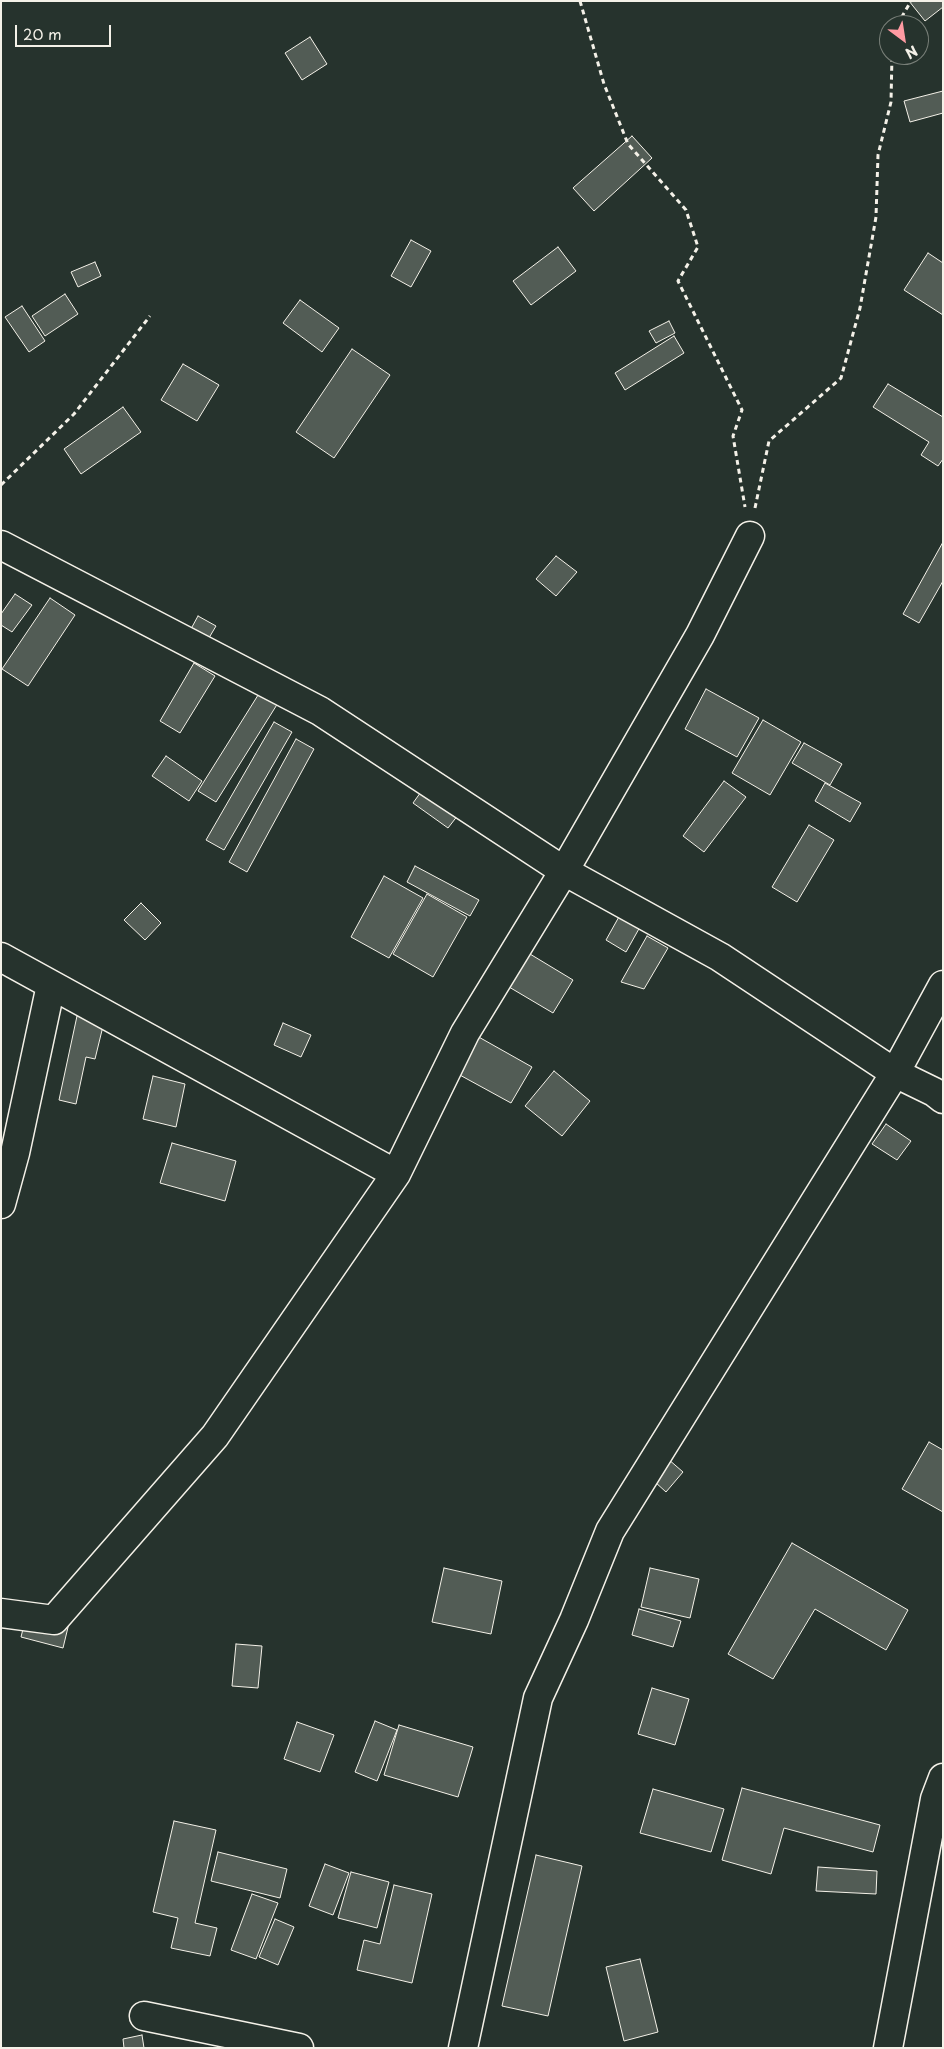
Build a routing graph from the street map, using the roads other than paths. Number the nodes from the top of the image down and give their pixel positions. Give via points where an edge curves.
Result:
1 (750, 536) road end
2 (1, 545) edge
3 (564, 871) junction
4 (1, 957) edge
5 (51, 985) junction
6 (943, 985) edge
7 (895, 1073) junction
8 (943, 1099) edge
9 (396, 1174) junction
10 (1, 1204) edge
11 (1, 1614) edge
12 (940, 1792) edge
13 (144, 2016) dead end
14 (299, 2048) edge
15 (463, 2048) edge
16 (888, 2048) edge

1 - 3 street via 700,634
2 - 3 street via 320,710
3 - 7 street via 720,957
3 - 9 street via 466,1033
4 - 5 street
5 - 9 street
5 - 10 street
6 - 7 street
7 - 8 street
7 - 15 street via 610,1531 538,1698
9 - 11 street via 216,1436 54,1620
12 - 16 street
13 - 14 street

